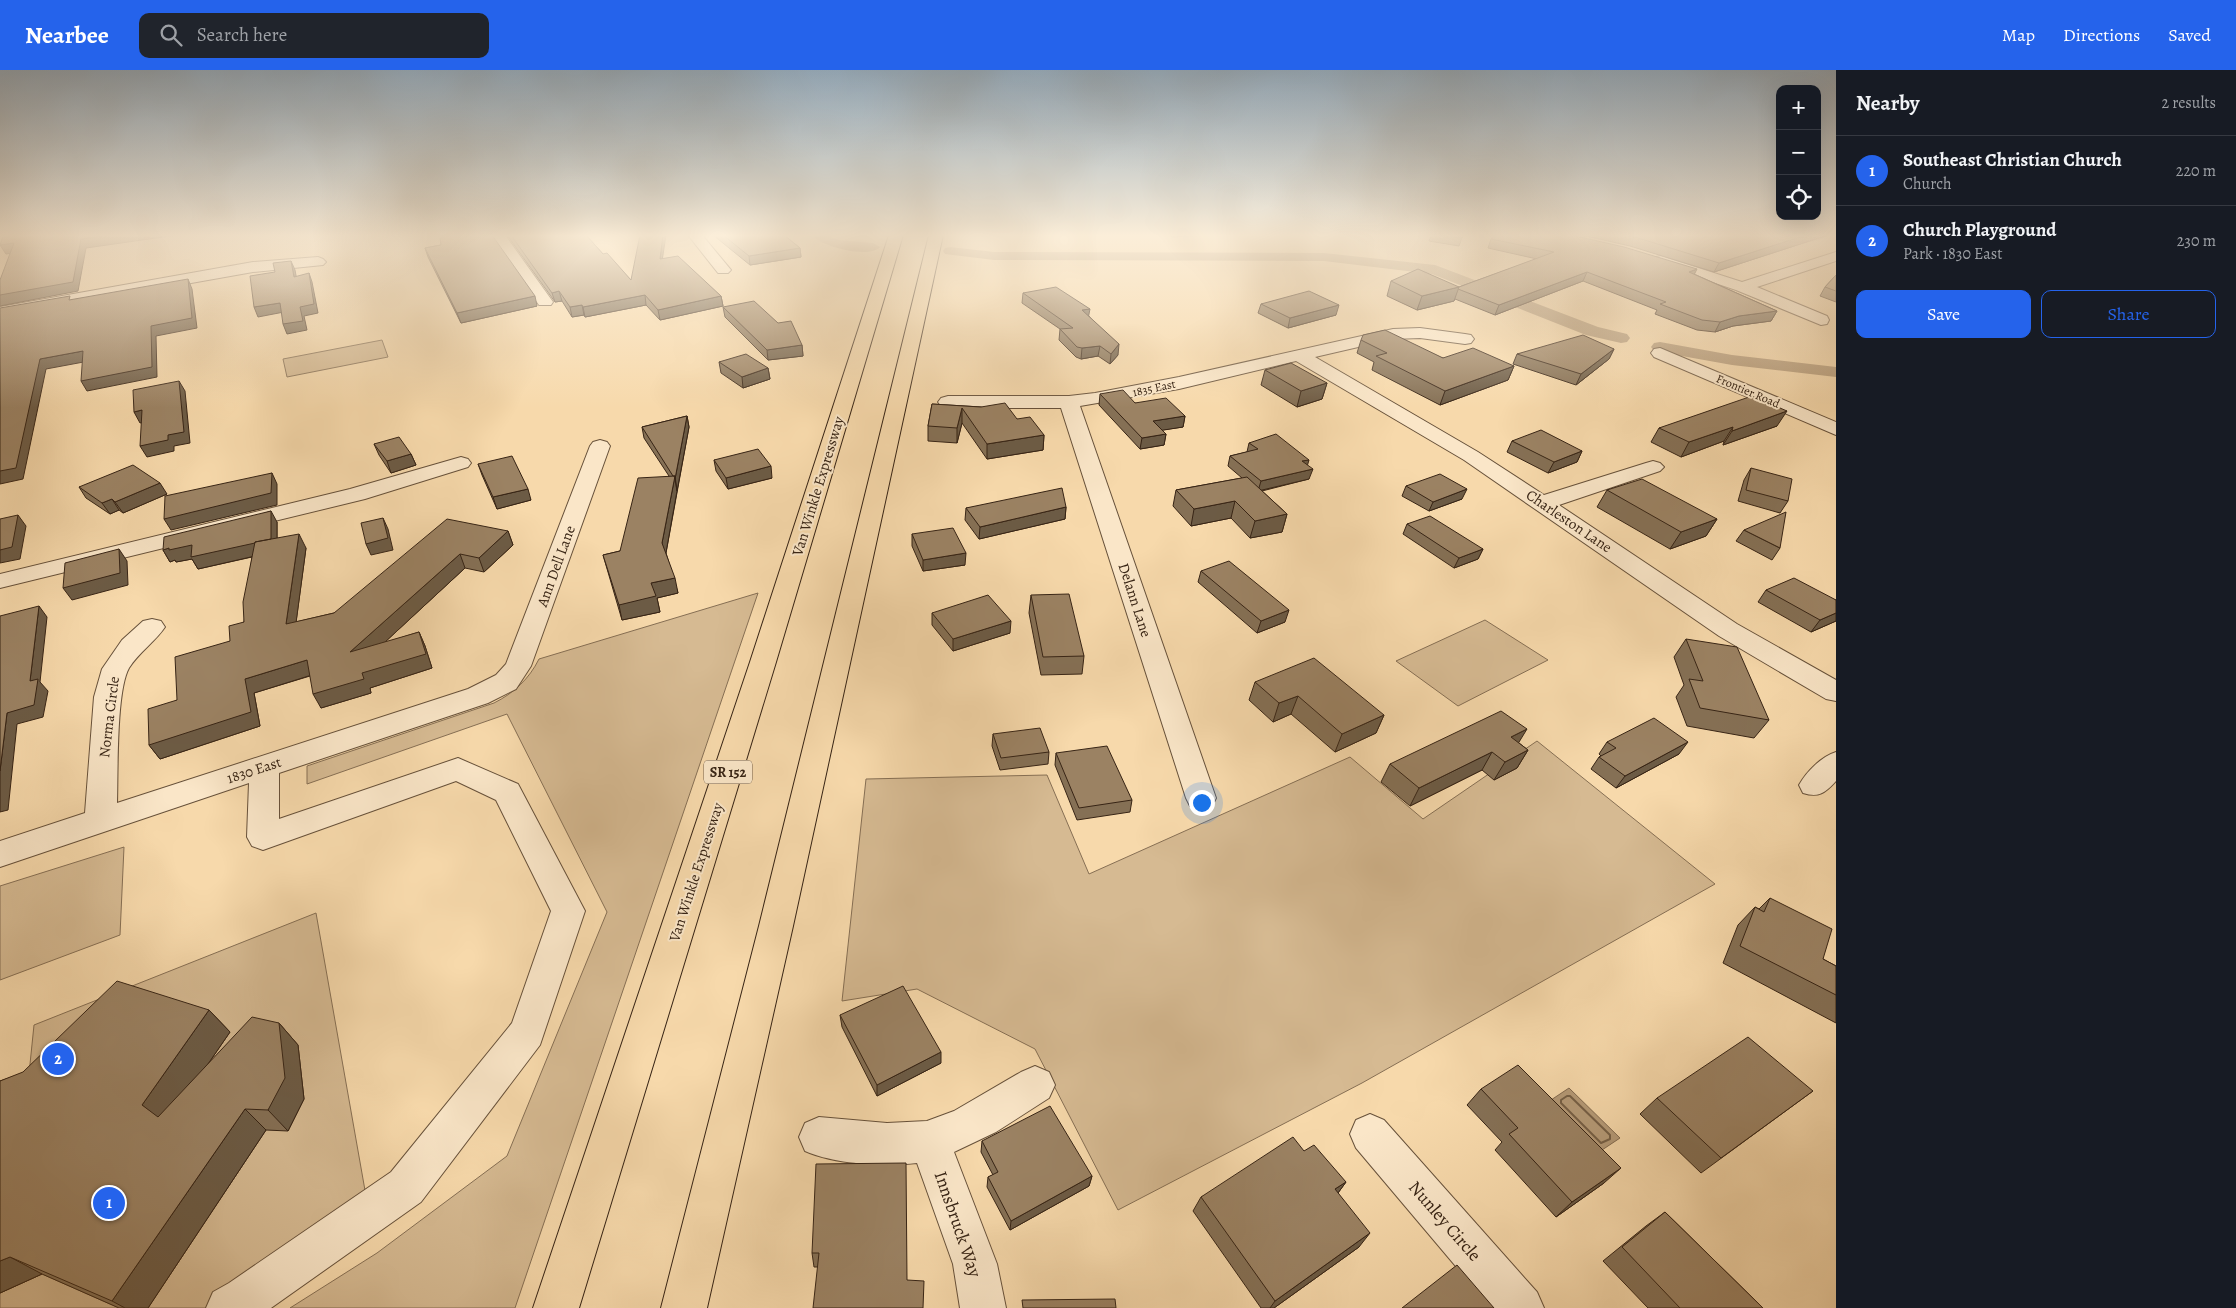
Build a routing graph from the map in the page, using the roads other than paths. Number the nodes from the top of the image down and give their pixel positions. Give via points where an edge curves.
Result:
1 (111, 293) edge
2 (539, 293) edge
3 (878, 293) edge
4 (923, 293) edge
5 (1756, 293) edge
6 (545, 302) dead end
7 (0, 312) edge
8 (1821, 320) dead end
9 (1465, 339) dead end
10 (1660, 353) dead end
11 (1298, 355) junction
12 (948, 402) dead end
13 (1069, 402) junction
14 (1836, 429) edge
15 (600, 446) dead end
16 (461, 463) dead end
17 (1653, 467) dead end
18 (1543, 503) junction
19 (0, 581) edge
20 (152, 627) dead end
21 (506, 682) joint
22 (1836, 692) edge
23 (1836, 763) edge
24 (264, 767) junction
25 (1814, 785) dead end
26 (1201, 798) dead end
27 (100, 822) junction
28 (0, 854) edge
29 (1036, 1085) dead end
30 (1370, 1134) dead end
31 (819, 1137) dead end
32 (929, 1141) junction
33 (240, 1305) edge
34 (556, 1308) edge
35 (684, 1308) edge
36 (983, 1308) edge
37 (1521, 1308) edge

1 - 7 street
2 - 6 street
3 - 34 main road, Van Winkle Expressway / SR 152
4 - 35 main road
5 - 8 street
9 - 11 street, 1835 East via 1420,333 1393,334
10 - 14 street, Frontier Road
11 - 13 street, 1835 East via 1150,389
11 - 18 street, Charleston Lane via 1436,435
12 - 13 street, 1835 East
13 - 26 street, Delann Lane
15 - 21 street, Ann Dell Lane via 524,653
16 - 19 street via 357,494
17 - 18 street
18 - 22 street, Charleston Lane via 1728,630
20 - 27 street, Norma Circle via 131,646 115,669 108,697
21 - 24 street, 1830 East via 478,696
23 - 25 street
24 - 27 street, 1830 East
24 - 33 street via 262,837 458,769 507,792 568,911 527,1033 406,1187
27 - 28 street, 1830 East
29 - 32 street via 962,1128
30 - 37 street, Nunley Circle
31 - 32 street via 899,1144
32 - 36 street, Innsbruck Way via 975,1264

